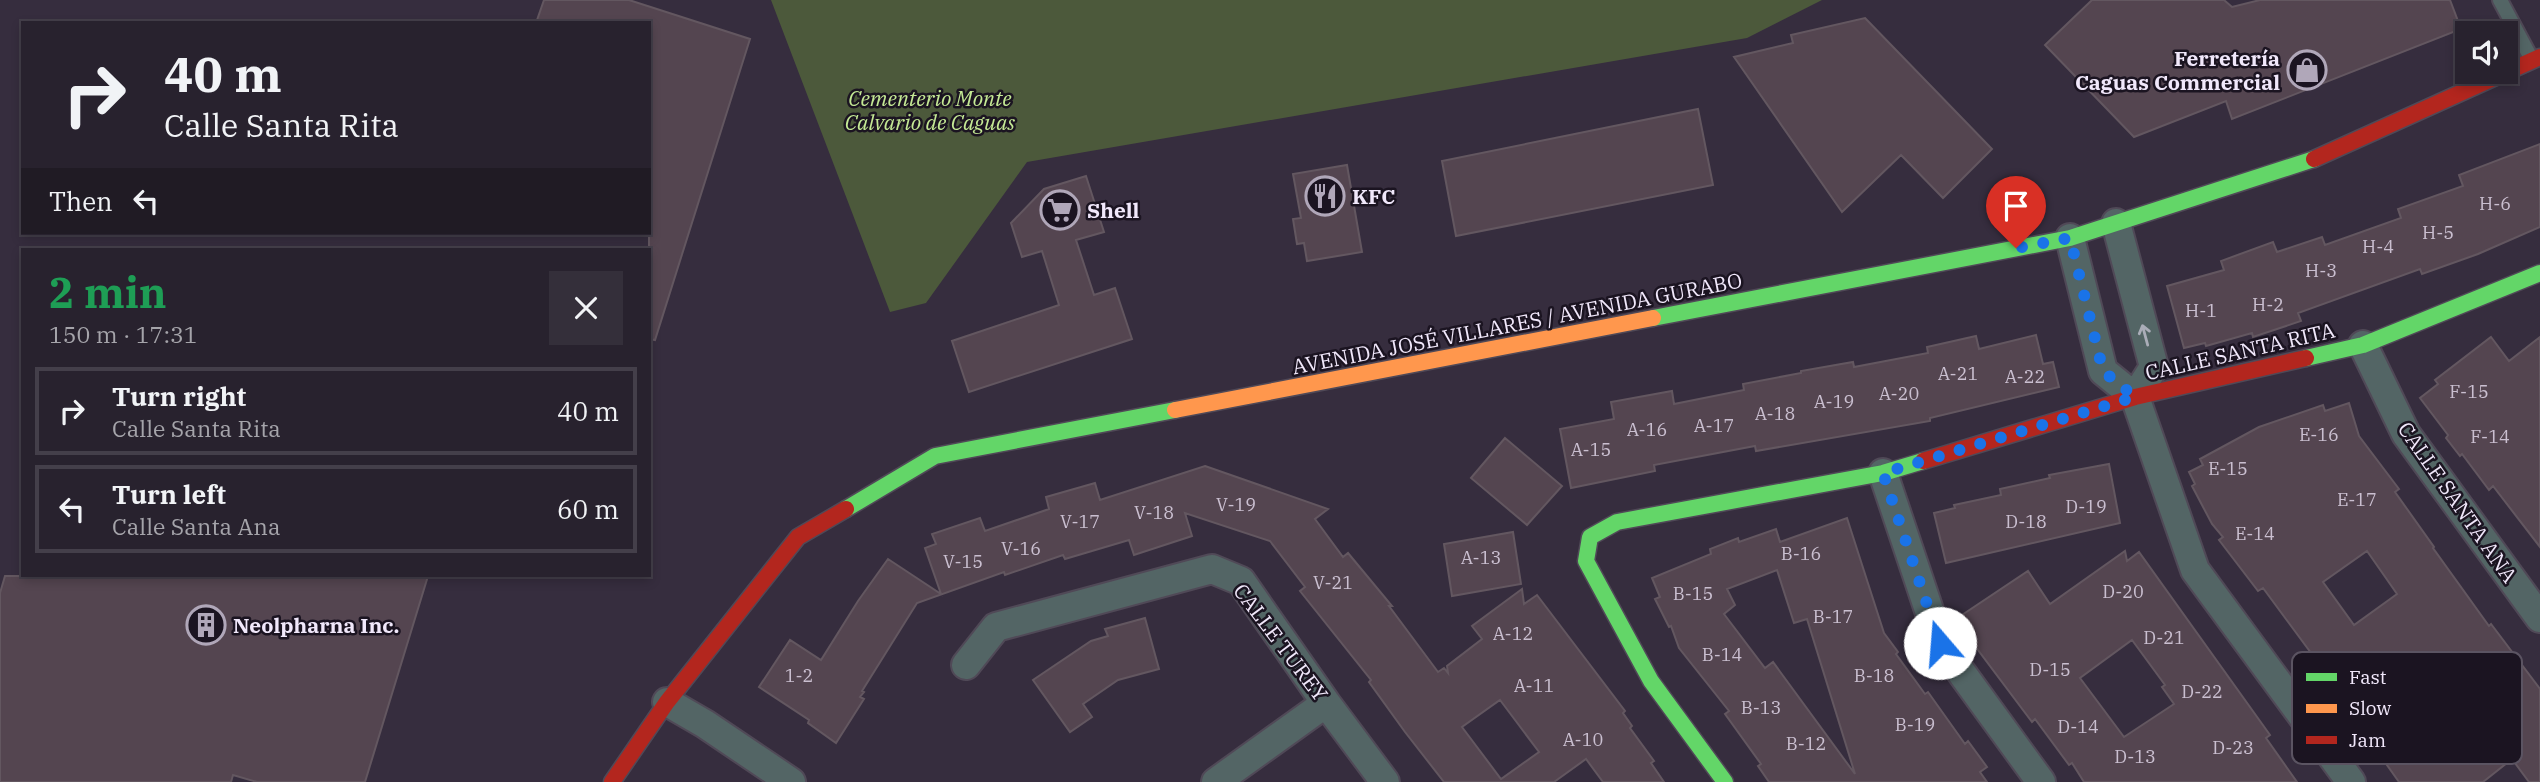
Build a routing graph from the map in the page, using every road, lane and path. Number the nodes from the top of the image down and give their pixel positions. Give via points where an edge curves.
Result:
1 (2500, 0) edge
2 (2536, 60) edge
3 (2116, 223) junction
4 (2070, 238) junction
5 (2540, 273) edge
6 (2363, 345) junction
7 (2135, 397) junction
8 (1883, 473) junction
9 (2540, 618) edge
10 (966, 665) dead end
11 (2292, 701) edge
12 (667, 702) junction
13 (1326, 703) junction
14 (2338, 764) edge
15 (612, 782) edge
16 (791, 782) edge
17 (1216, 782) edge
18 (1385, 782) edge
19 (1725, 782) edge
20 (2041, 782) edge
21 (2351, 782) edge

1 - 2 lane
2 - 3 main road, AVENIDA JOSÉ VILLARES / AVENIDA GURABO via 2320,157
3 - 4 main road, AVENIDA JOSÉ VILLARES / AVENIDA GURABO
7 -> 3 street via 2154,367
4 - 7 street via 2103,371
4 - 12 main road, AVENIDA JOSÉ VILLARES / AVENIDA GURABO via 935,456 798,537
5 - 6 main road, CALLE SANTA RITA
6 - 7 main road, CALLE SANTA RITA
6 - 9 street, CALLE SANTA ANA via 2406,434
7 - 8 main road, CALLE SANTA RITA
7 - 11 street via 2196,570
8 - 19 main road, CALLE SANTA RITA via 1617,523 1590,537 1586,561 1651,681
8 - 20 street via 1940,643
10 - 13 street, CALLE TUREY via 996,627 1212,569 1241,581
12 - 15 main road, AVENIDA JOSÉ VILLARES / AVENIDA GURABO
12 - 16 street
13 - 17 street
13 - 18 street, CALLE TUREY
14 - 21 street

